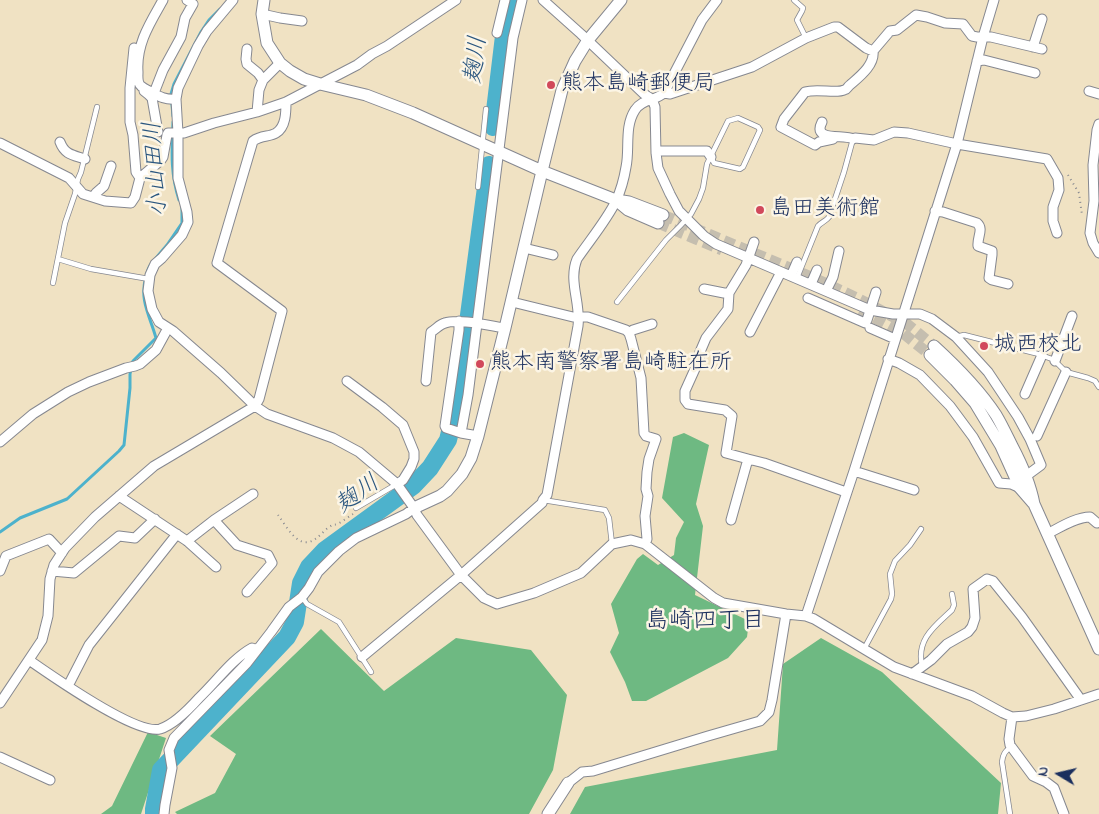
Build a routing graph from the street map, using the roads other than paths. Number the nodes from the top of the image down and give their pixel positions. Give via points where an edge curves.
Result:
1 (162, 0) edge
2 (187, 0) edge
3 (233, 0) edge
4 (264, 0) edge
5 (456, 0) edge
6 (505, 0) edge
7 (522, 0) edge
8 (543, 0) edge
9 (621, 0) edge
10 (717, 0) edge
11 (794, 0) edge
12 (994, 0) edge
13 (262, 14) junction
14 (1042, 19) dead end
15 (302, 21) dead end
16 (497, 34) dead end
17 (983, 37) junction
18 (806, 38) junction
19 (588, 40) junction
20 (134, 48) dead end
21 (247, 49) dead end
22 (873, 51) junction
23 (977, 61) junction
24 (280, 63) junction
25 (1035, 73) dead end
26 (263, 80) junction
27 (320, 84) junction
28 (142, 87) junction
29 (1089, 91) dead end
30 (154, 93) junction
31 (664, 93) junction
32 (1099, 94) edge
33 (173, 99) junction
34 (652, 99) junction
35 (286, 102) junction
36 (97, 107) dead end
37 (486, 109) dead end
38 (257, 112) junction
39 (822, 122) dead end
40 (1099, 124) edge
41 (158, 132) dead end
42 (174, 133) junction
43 (835, 137) junction
44 (853, 139) junction
45 (60, 142) dead end
46 (0, 143) edge
47 (482, 144) junction
48 (957, 144) junction
49 (500, 152) junction
50 (656, 152) junction
51 (711, 158) junction
52 (84, 159) junction
53 (111, 166) dead end
54 (542, 171) junction
55 (140, 178) junction
56 (76, 186) junction
57 (478, 187) dead end
58 (93, 197) junction
59 (616, 200) junction
60 (935, 211) junction
61 (660, 219) tunnel mouth
62 (686, 219) junction
63 (1057, 234) dead end
64 (754, 242) dead end
65 (524, 248) junction
66 (839, 252) dead end
67 (1099, 253) edge
68 (553, 255) dead end
69 (749, 258) junction
70 (58, 259) junction
71 (797, 262) dead end
72 (818, 270) dead end
73 (781, 272) junction
74 (794, 277) junction
75 (146, 279) junction
76 (53, 283) dead end
77 (810, 284) junction
78 (1008, 284) dead end
79 (704, 290) dead end
80 (826, 291) junction
81 (876, 292) dead end
82 (729, 293) junction
83 (808, 298) dead end
84 (512, 302) junction
85 (617, 302) dead end
86 (870, 310) junction
87 (903, 314) junction
88 (1072, 316) dead end
89 (579, 318) junction
90 (460, 321) junction
91 (476, 324) junction
92 (652, 324) dead end
93 (168, 328) junction
94 (506, 328) junction
95 (870, 328) dead end
96 (750, 332) dead end
97 (628, 333) junction
98 (956, 337) junction
99 (895, 339) junction
100 (1042, 355) junction
101 (888, 359) junction
102 (1055, 361) junction
103 (1066, 372) junction
104 (347, 381) dead end
105 (426, 381) dead end
106 (1099, 387) edge
107 (1025, 394) dead end
108 (255, 406) junction
109 (459, 432) junction
110 (478, 436) junction
111 (1037, 436) dead end
112 (0, 442) edge
113 (748, 459) junction
114 (854, 471) junction
115 (1026, 476) junction
116 (398, 485) junction
117 (1020, 488) junction
118 (914, 490) dead end
119 (846, 492) junction
120 (253, 494) dead end
121 (119, 496) junction
122 (543, 500) junction
123 (1034, 504) junction
124 (356, 508) road end
125 (414, 508) junction
126 (155, 519) junction
127 (214, 520) junction
128 (731, 520) dead end
129 (1097, 523) dead end
130 (921, 529) dead end
131 (177, 534) junction
132 (1047, 534) junction
133 (187, 541) junction
134 (612, 544) junction
135 (645, 544) junction
136 (62, 553) junction
137 (216, 567) dead end
138 (0, 571) edge
139 (52, 571) junction
140 (461, 575) junction
141 (247, 592) dead end
142 (952, 594) dead end
143 (305, 600) junction
144 (786, 614) junction
145 (806, 616) junction
146 (864, 649) junction
147 (1099, 649) edge
148 (257, 650) junction
149 (362, 657) junction
150 (29, 660) junction
151 (922, 666) junction
152 (371, 672) dead end
153 (912, 674) junction
154 (68, 686) junction
155 (1099, 694) edge
156 (1081, 700) junction
157 (0, 703) edge
158 (1012, 717) junction
159 (1011, 747) junction
160 (0, 757) edge
161 (50, 780) dead end
162 (568, 783) joint
163 (164, 814) edge
164 (548, 814) edge
165 (1010, 814) edge
166 (1064, 814) edge

1 - 28 street via 139,47 138,82
2 - 30 street via 193,4 192,7
3 - 33 street via 207,31
4 - 13 street
5 - 27 street via 387,46
6 - 16 street
7 - 49 street via 513,38
8 - 19 street
9 - 19 street
10 - 31 street via 702,20
11 - 18 lane via 803,8 797,20
12 - 17 street
13 - 15 street
13 - 24 street via 267,43
14 - 17 street via 1037,48
17 - 22 street via 972,36 964,24 945,23 916,15 897,30 890,31
17 - 23 street
18 - 22 street via 838,27
18 - 31 street via 752,67 670,94
19 - 34 street
19 - 54 street via 562,90
20 - 55 street via 130,122 136,172
21 - 26 street via 247,64
22 - 43 street via 869,66 847,89 805,92 781,127 816,145
23 - 25 street
23 - 48 street
24 - 26 street
24 - 27 street via 304,79
26 - 38 street
27 - 35 street
27 - 47 street via 366,95
28 - 30 street
28 - 41 street via 152,98
29 - 32 street
30 - 33 street
31 - 34 street
33 - 42 street
34 - 50 street
34 - 59 street via 634,111 629,126 627,166
35 - 38 street
35 - 108 street via 283,126 276,133 253,141 217,263 282,311
36 - 52 lane
37 - 47 lane
38 - 42 street
39 - 43 street via 822,133
40 - 67 street via 1093,166 1094,201 1090,233
42 - 55 street via 167,135 161,160
42 - 75 street via 178,178 188,222 182,235 155,264
43 - 44 street
44 - 48 street via 874,140 894,132
44 - 74 lane via 829,217 818,226
45 - 52 street via 67,153
46 - 56 street via 69,178
47 - 49 street
47 - 57 lane
48 - 60 street
48 - 63 street via 1047,159 1058,178 1059,190 1053,207
49 - 54 street
49 - 91 street
50 - 51 street via 707,152
50 - 62 street via 658,168
51 - 51 lane via 728,122 738,118 758,126 760,130 743,167 714,162
51 - 62 lane via 699,199
52 - 56 lane
53 - 58 street via 104,186
54 - 59 street
54 - 65 street
55 - 58 street via 135,197 130,202
56 - 58 street via 80,192
56 - 70 lane
59 - 61 street via 629,202
59 - 89 street via 574,266
60 - 78 street via 980,225 978,246 992,251 989,278
60 - 87 street
62 - 69 street via 716,244
62 - 85 lane
64 - 69 street
65 - 68 street
65 - 84 street
66 - 80 street
69 - 73 street
69 - 82 street
70 - 75 lane
70 - 76 lane
71 - 74 street
72 - 77 street
73 - 74 street
73 - 96 street
74 - 77 street
75 - 93 street via 152,309 159,322
77 - 80 street
79 - 82 street
80 - 86 street
81 - 86 street
82 - 113 street via 728,308 700,352 685,391 686,400 688,404 725,410 732,416 726,453
83 - 86 street via 861,322 867,320
84 - 89 street
84 - 94 street
86 - 87 street
87 - 98 street via 926,316
87 - 99 street
88 - 102 street
89 - 97 street via 588,317
89 - 122 street via 547,495
90 - 91 street
90 - 105 street via 443,323 432,332
90 - 109 street via 445,426
91 - 94 street
91 - 109 street via 468,395
92 - 97 street
93 - 108 street
93 - 112 street via 156,350 140,364 68,392 33,414
94 - 110 street
95 - 99 street
97 - 135 street via 640,378 644,433 656,439 647,472
98 - 100 lane via 964,335
98 - 115 street via 988,372 1030,439 1040,465
99 - 101 street
100 - 102 lane
100 - 107 street
101 - 114 street
101 - 117 street via 920,375 950,406 999,483
102 - 103 lane
103 - 106 lane via 1088,378
103 - 111 street
104 - 116 street via 403,425 414,459
108 - 116 street via 359,452
108 - 121 street via 154,466
109 - 110 street
110 - 125 street via 462,474 447,491
113 - 119 street
113 - 128 street
114 - 118 street
114 - 119 street
115 - 117 street via 996,416 951,362 932,351 986,420
115 - 123 street
116 - 124 lane
116 - 125 street
117 - 123 street
119 - 145 street
120 - 127 street
121 - 126 street
121 - 136 street
122 - 134 lane via 605,510
122 - 140 street
123 - 132 street
125 - 140 street
125 - 143 street via 345,546 318,572
126 - 131 street
126 - 139 street via 135,538 119,536 74,573
127 - 133 street
127 - 141 street via 237,545 268,555 272,563
129 - 132 street via 1085,517
130 - 146 lane via 895,561 890,574 891,599
131 - 133 street
131 - 154 street via 89,645
132 - 147 street
133 - 137 street
134 - 135 street via 631,540
134 - 140 street via 581,573 497,604 484,598
135 - 144 street via 724,603
136 - 138 street via 49,539 6,556
136 - 139 street
139 - 150 street via 42,640
140 - 149 street
142 - 151 lane via 952,610 926,636 922,645
143 - 148 street via 290,608
143 - 149 lane via 339,622
144 - 145 street
144 - 162 street via 772,700 769,712 760,721 582,772
145 - 146 street
146 - 153 street
148 - 154 street via 252,648 243,653 177,719 160,729 143,728
148 - 163 street via 174,738 169,750 172,768
149 - 152 lane
150 - 154 street
150 - 157 street
151 - 153 street
151 - 156 street via 972,627 975,618 973,589 987,579 993,581 1016,610
153 - 158 street via 972,696
155 - 156 street
156 - 158 street
158 - 159 street
159 - 165 lane via 1003,755 1002,762
159 - 166 street via 1032,776 1054,788
160 - 161 street
162 - 164 street

